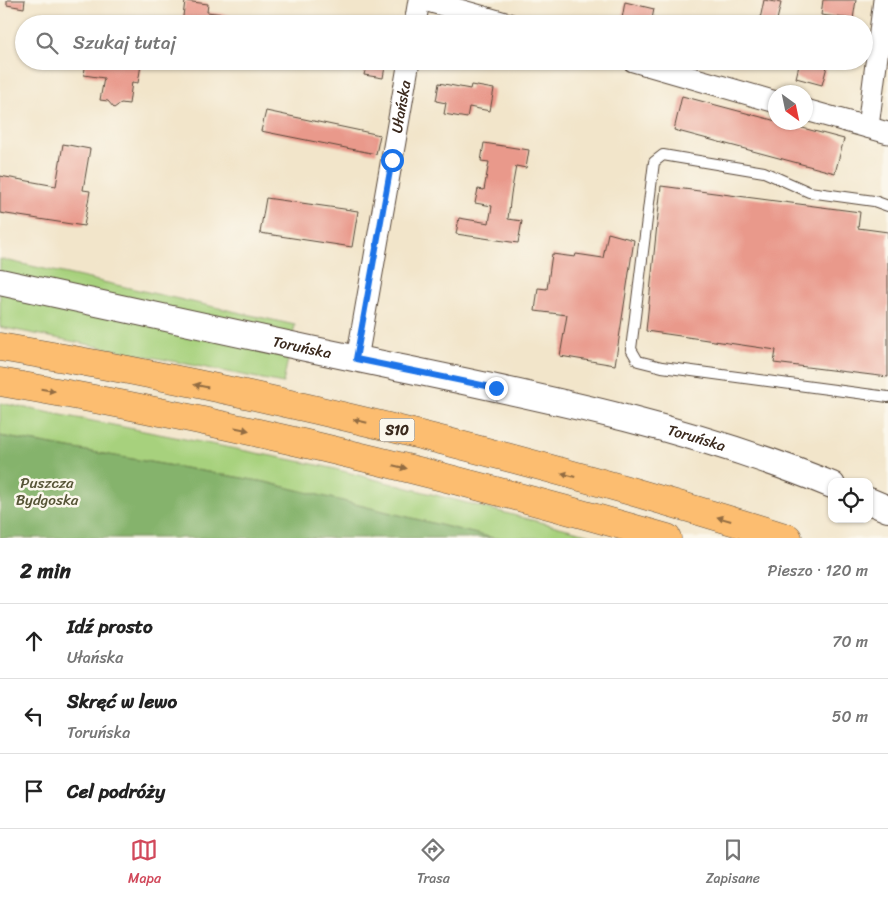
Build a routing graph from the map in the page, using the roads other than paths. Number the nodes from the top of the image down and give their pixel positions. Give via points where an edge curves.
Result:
1 (419, 0) edge
2 (424, 0) edge
3 (884, 0) edge
4 (416, 15) edge
5 (477, 15) edge
6 (407, 70) edge
7 (664, 70) edge
8 (768, 100) edge
9 (813, 112) edge
10 (878, 130) edge
11 (888, 206) edge
12 (0, 282) edge
13 (0, 347) edge
14 (356, 359) junction
15 (0, 382) edge
16 (888, 397) edge
17 (828, 484) edge
18 (873, 503) edge
19 (888, 509) edge
20 (667, 538) edge
21 (788, 538) edge

1 - 4 street
2 - 5 street
3 - 10 street
6 - 14 street, Ułańska
7 - 8 street
9 - 10 street
11 - 16 lane via 809,192 764,172 663,155 654,162 631,349 638,361 662,367
12 - 14 street, Toruńska
21 -> 13 highway, S10 via 597,482 423,436 256,397
14 - 17 street, Toruńska via 665,428
15 -> 20 highway, S10 via 257,433 426,473
18 - 19 street

